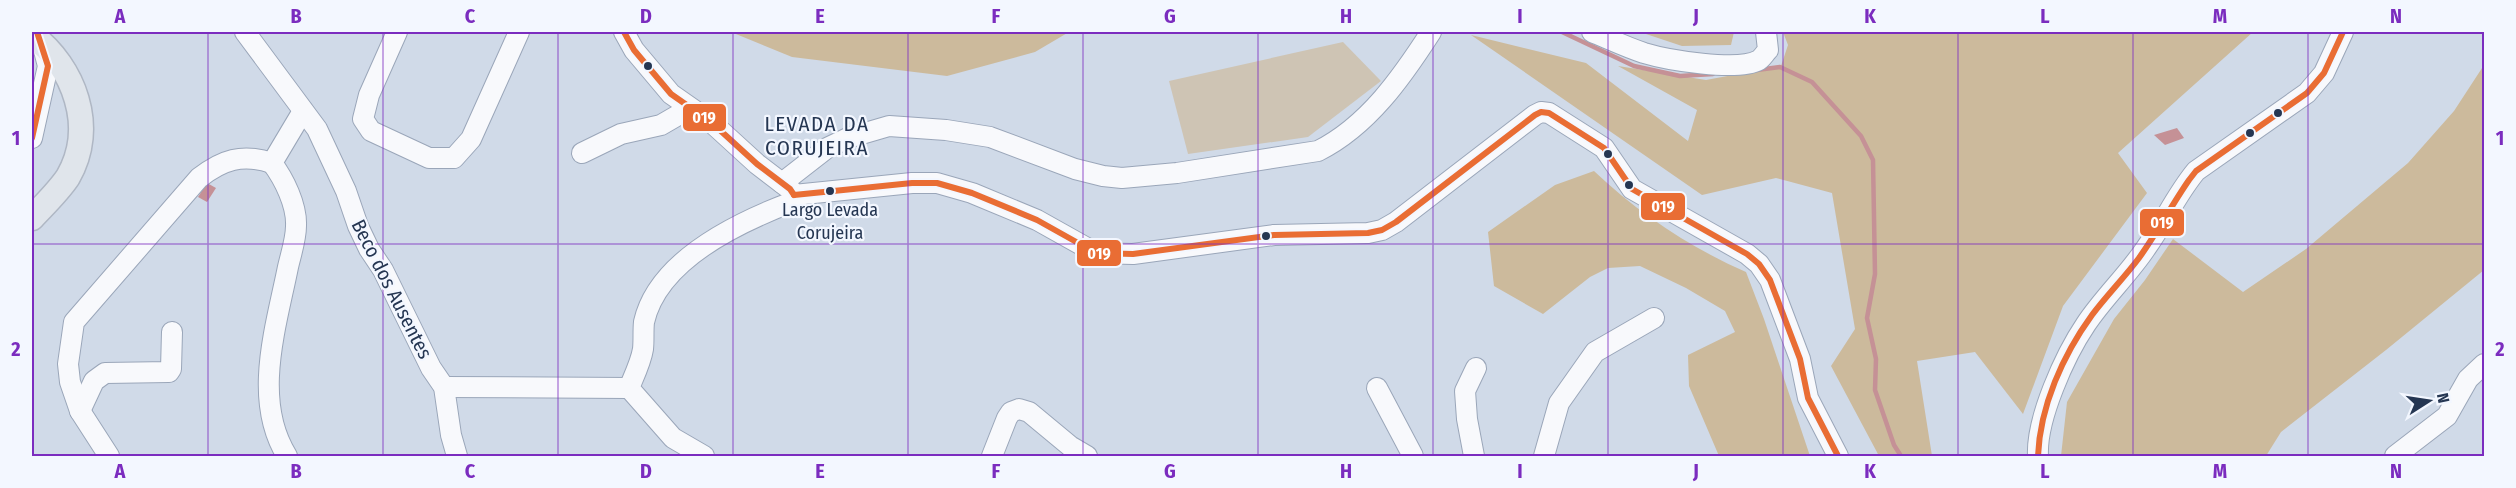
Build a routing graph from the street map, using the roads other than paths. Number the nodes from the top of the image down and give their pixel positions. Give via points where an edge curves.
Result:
1 (245, 32) edge
2 (397, 32) edge
3 (519, 32) edge
4 (624, 32) edge
5 (1431, 32) edge
6 (1592, 32) edge
7 (1766, 32) edge
8 (2343, 32) edge
9 (37, 36) edge
10 (693, 110) junction
11 (303, 111) junction
12 (32, 138) edge
13 (582, 153) dead end
14 (272, 163) junction
15 (788, 189) junction
16 (32, 218) edge
17 (1654, 318) dead end
18 (172, 332) dead end
19 (2484, 364) edge
20 (1476, 368) dead end
21 (444, 387) junction
22 (629, 388) junction
23 (1377, 388) dead end
24 (80, 411) junction
25 (109, 456) edge
26 (286, 456) edge
27 (457, 456) edge
28 (704, 456) edge
29 (992, 456) edge
30 (1087, 456) edge
31 (1413, 456) edge
32 (1474, 456) edge
33 (1544, 456) edge
34 (1838, 456) edge
35 (2038, 456) edge
36 (2395, 456) edge

1 - 11 street, Beco dos Ausentes
2 - 3 street via 363,118 370,131 429,158 440,159 454,158 471,139
4 - 10 street via 671,94
5 - 15 street via 1362,122 1318,151 1177,174 1122,178 1075,169 990,137 889,126 827,148
6 - 7 street via 1644,53 1713,65 1760,59 1768,50
8 - 35 street via 2324,73 2307,93 2196,171 2181,188 2146,248 2085,325 2056,381 2040,429
9 - 12 street via 48,66
9 - 16 main road via 65,69 75,89 80,131 69,174
10 - 13 street via 661,126 621,134
10 - 15 street
11 - 14 street
11 - 21 street, Beco dos Ausentes via 317,129 369,249
14 - 24 street via 256,157 232,158 198,178 74,322 68,364
14 - 26 street via 289,194 296,225 275,333 268,398
15 - 22 street via 792,202 711,240 657,292 645,321 643,351
15 - 34 street via 937,183 1037,220 1096,253 1133,254 1275,235 1368,233 1396,222 1535,115 1549,113 1604,148 1632,189 1759,264 1770,280 1800,359 1808,398
17 - 33 street via 1594,352 1559,403
18 - 24 street via 169,372 105,373 94,381
19 - 36 street via 2468,379 2447,416
20 - 32 street via 1465,391
21 - 22 street
21 - 27 street
22 - 28 street via 673,438
23 - 31 street
24 - 25 street
29 - 30 street via 1011,412 1019,410 1029,412

